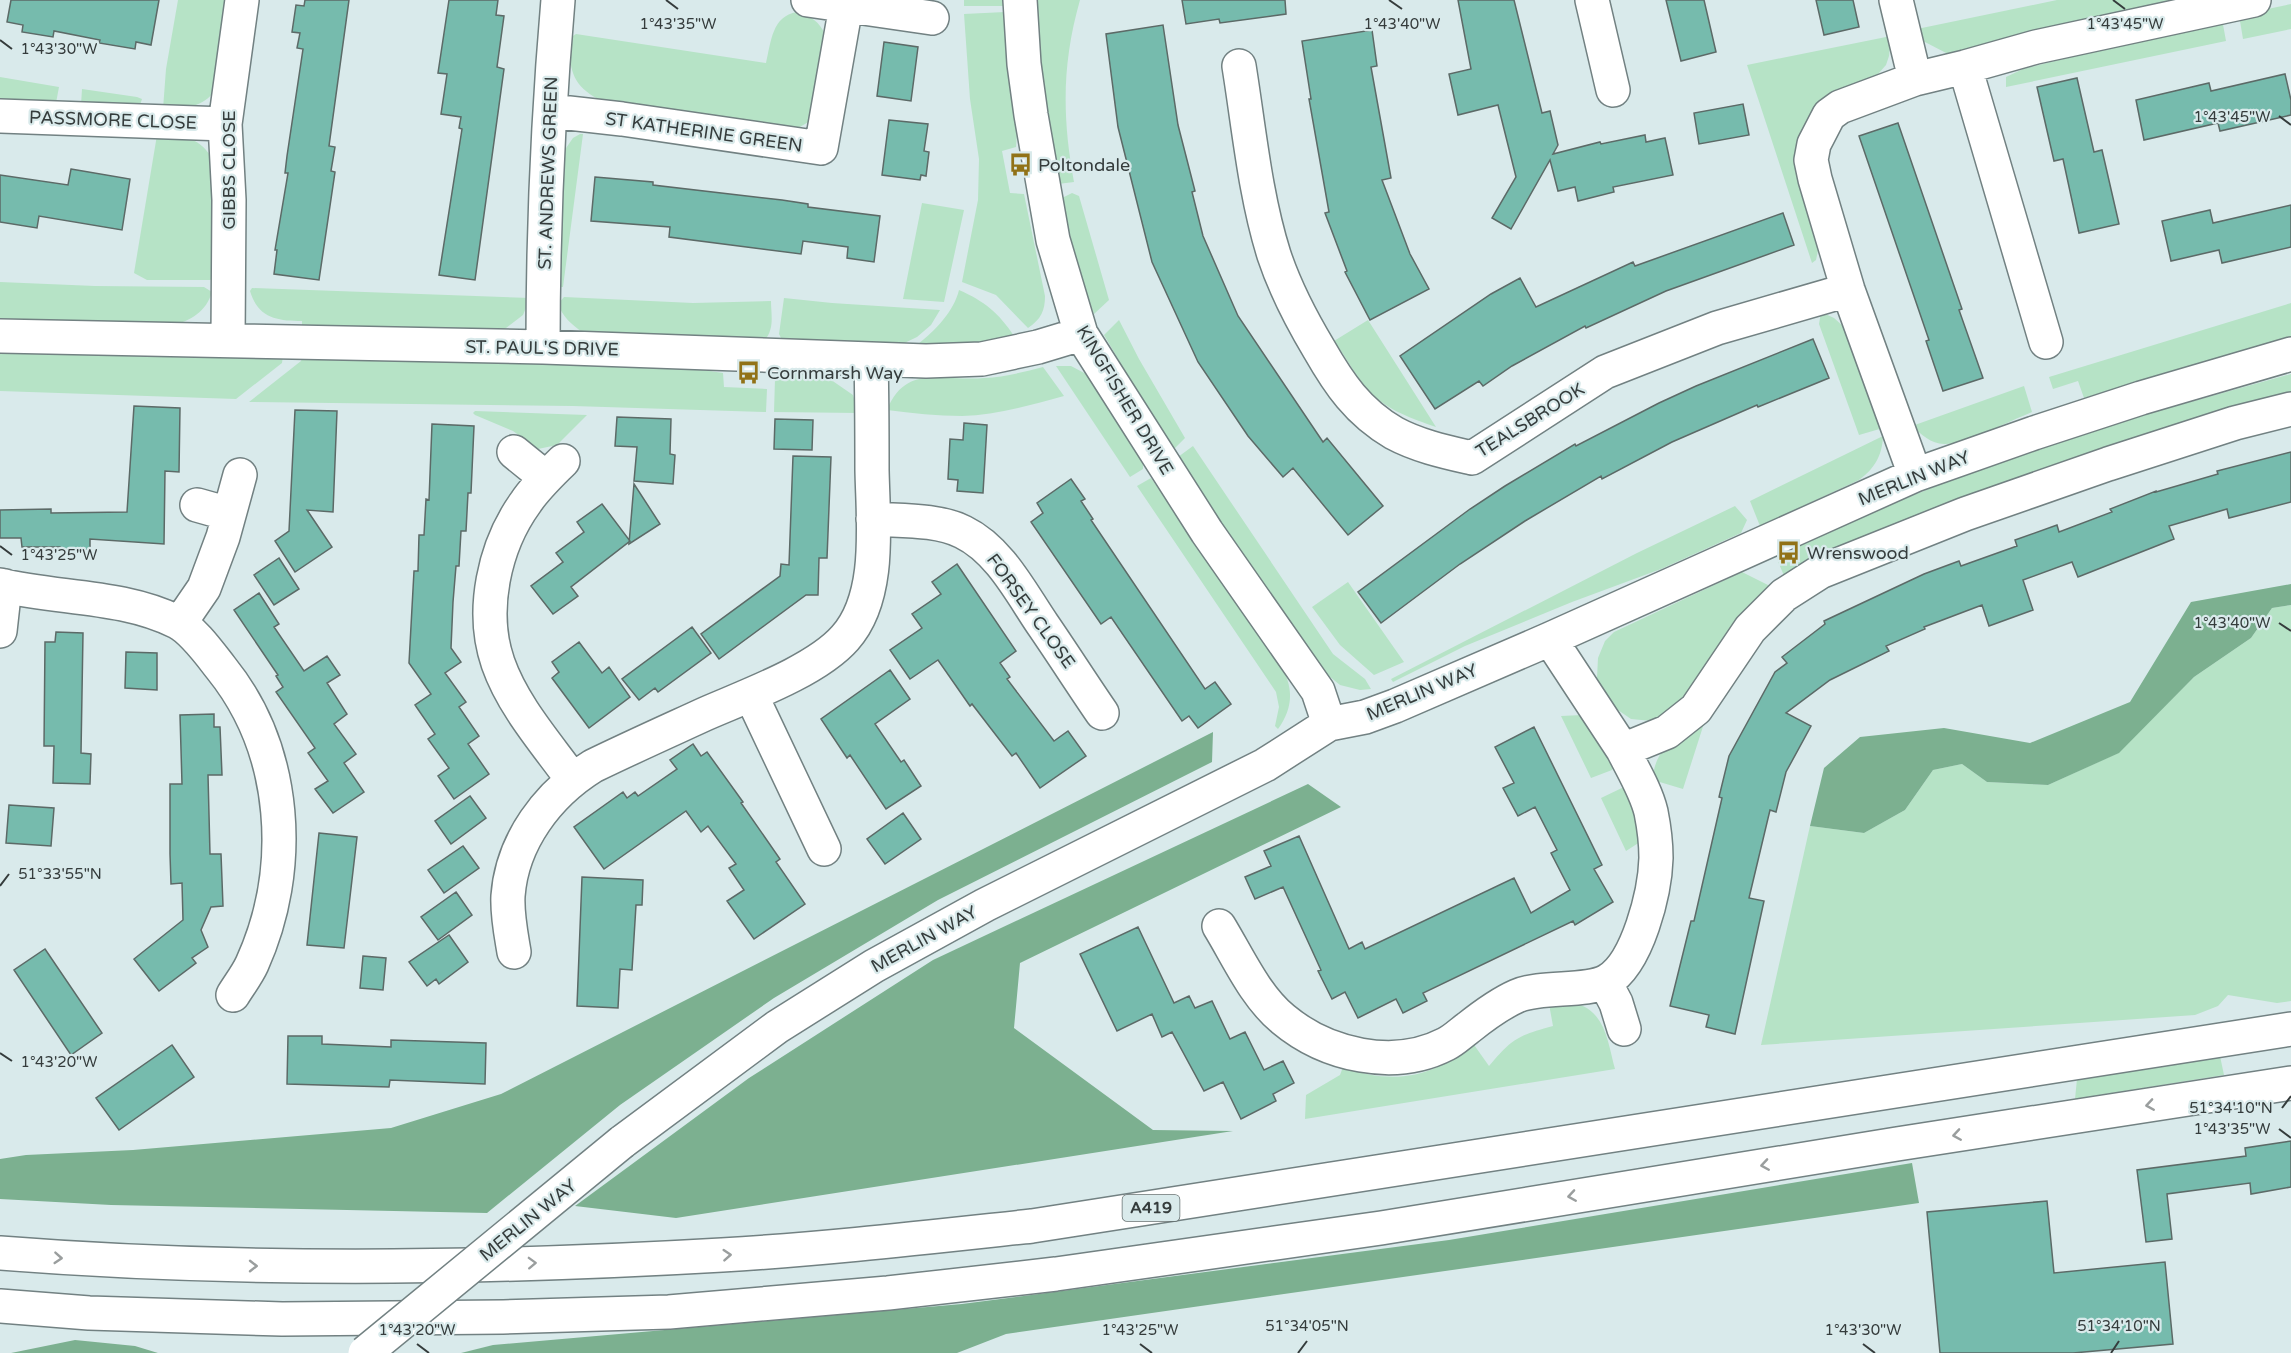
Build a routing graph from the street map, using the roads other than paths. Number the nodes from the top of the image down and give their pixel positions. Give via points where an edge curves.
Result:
1 (242, 0) edge
2 (558, 0) edge
3 (808, 0) edge
4 (1020, 0) edge
5 (1592, 0) edge
6 (1896, 0) edge
7 (2254, 0) edge
8 (846, 6) junction
9 (933, 18) dead end
10 (1239, 66) dead end
11 (1965, 67) junction
12 (1915, 79) junction
13 (1613, 90) dead end
14 (551, 111) junction
15 (0, 116) edge
16 (225, 124) junction
17 (1848, 290) junction
18 (1081, 334) junction
19 (0, 336) edge
20 (228, 340) junction
21 (2046, 342) dead end
22 (543, 347) junction
23 (2291, 354) edge
24 (871, 361) junction
25 (2291, 409) edge
26 (514, 452) dead end
27 (240, 475) dead end
28 (1915, 475) junction
29 (197, 505) dead end
30 (229, 514) junction
31 (873, 519) junction
32 (2, 586) edge
33 (180, 623) junction
34 (0, 631) edge
35 (1550, 639) junction
36 (751, 694) junction
37 (1102, 713) dead end
38 (1329, 724) junction
39 (1623, 750) junction
40 (572, 779) junction
41 (824, 849) dead end
42 (1219, 926) dead end
43 (514, 952) dead end
44 (1605, 982) junction
45 (233, 995) dead end
46 (1624, 1029) dead end
47 (2291, 1029) edge
48 (2291, 1083) edge
49 (0, 1253) edge
50 (0, 1306) edge
51 (365, 1353) edge

1 - 16 main road, GIBBS CLOSE
2 - 14 main road, ST. ANDREWS GREEN
3 - 8 main road
4 - 18 main road, KINGFISHER DRIVE via 1031,115 1053,240
5 - 13 main road
6 - 12 main road
7 - 11 main road via 2036,47
8 - 9 main road
8 - 14 main road, ST KATHERINE GREEN via 821,148
10 - 17 main road, TEALSBROOK via 1265,222 1292,302 1349,397 1393,432 1416,442 1472,458 1605,372 1717,328
11 - 12 main road
11 - 21 main road
12 - 17 main road via 1840,107 1829,115 1814,144 1811,160 1815,179
14 - 22 main road, ST. ANDREWS GREEN
15 - 16 main road, PASSMORE CLOSE
16 - 20 main road, GIBBS CLOSE
17 - 28 main road
18 - 24 main road, ST. PAUL'S DRIVE via 982,359
18 - 38 main road, KINGFISHER DRIVE via 1207,532 1318,691
19 - 20 main road, ST. PAUL'S DRIVE
20 - 22 main road, ST. PAUL'S DRIVE
22 - 24 main road, ST. PAUL'S DRIVE
23 - 28 main road, MERLIN WAY via 2120,405
24 - 31 main road
25 - 39 main road via 2108,464 1965,514 1820,572 1784,595 1750,630 1696,709 1666,732
26 - 40 main road via 555,470 528,499 507,534 492,588 490,615 496,653 522,710
27 - 30 main road
28 - 35 main road, MERLIN WAY
29 - 30 main road
30 - 33 main road via 204,588
31 - 36 main road via 869,584 864,604 846,638 816,662
31 - 37 main road, FORSEY CLOSE via 940,525 962,531 980,543 1015,584
32 - 33 main road via 151,611
32 - 34 main road
33 - 45 main road via 204,647 243,701 262,742 276,796 280,858 277,883 258,949
35 - 38 main road, MERLIN WAY via 1395,706
35 - 39 main road
36 - 40 main road
36 - 41 main road
38 - 51 main road, MERLIN WAY, bridge via 1264,765 985,905 874,966 777,1027 622,1143
39 - 44 main road via 1650,810 1656,859 1651,891 1632,952 1619,972
40 - 43 main road via 538,816 512,868 508,897
42 - 44 main road via 1259,992 1282,1018 1329,1047 1366,1056 1419,1054 1446,1044 1519,995
44 - 46 main road
49 -> 47 main road, A419 via 200,1265 435,1267 722,1255 836,1246 1055,1222
48 -> 50 main road via 1370,1229 1056,1274 888,1293 669,1312 504,1317 282,1319

